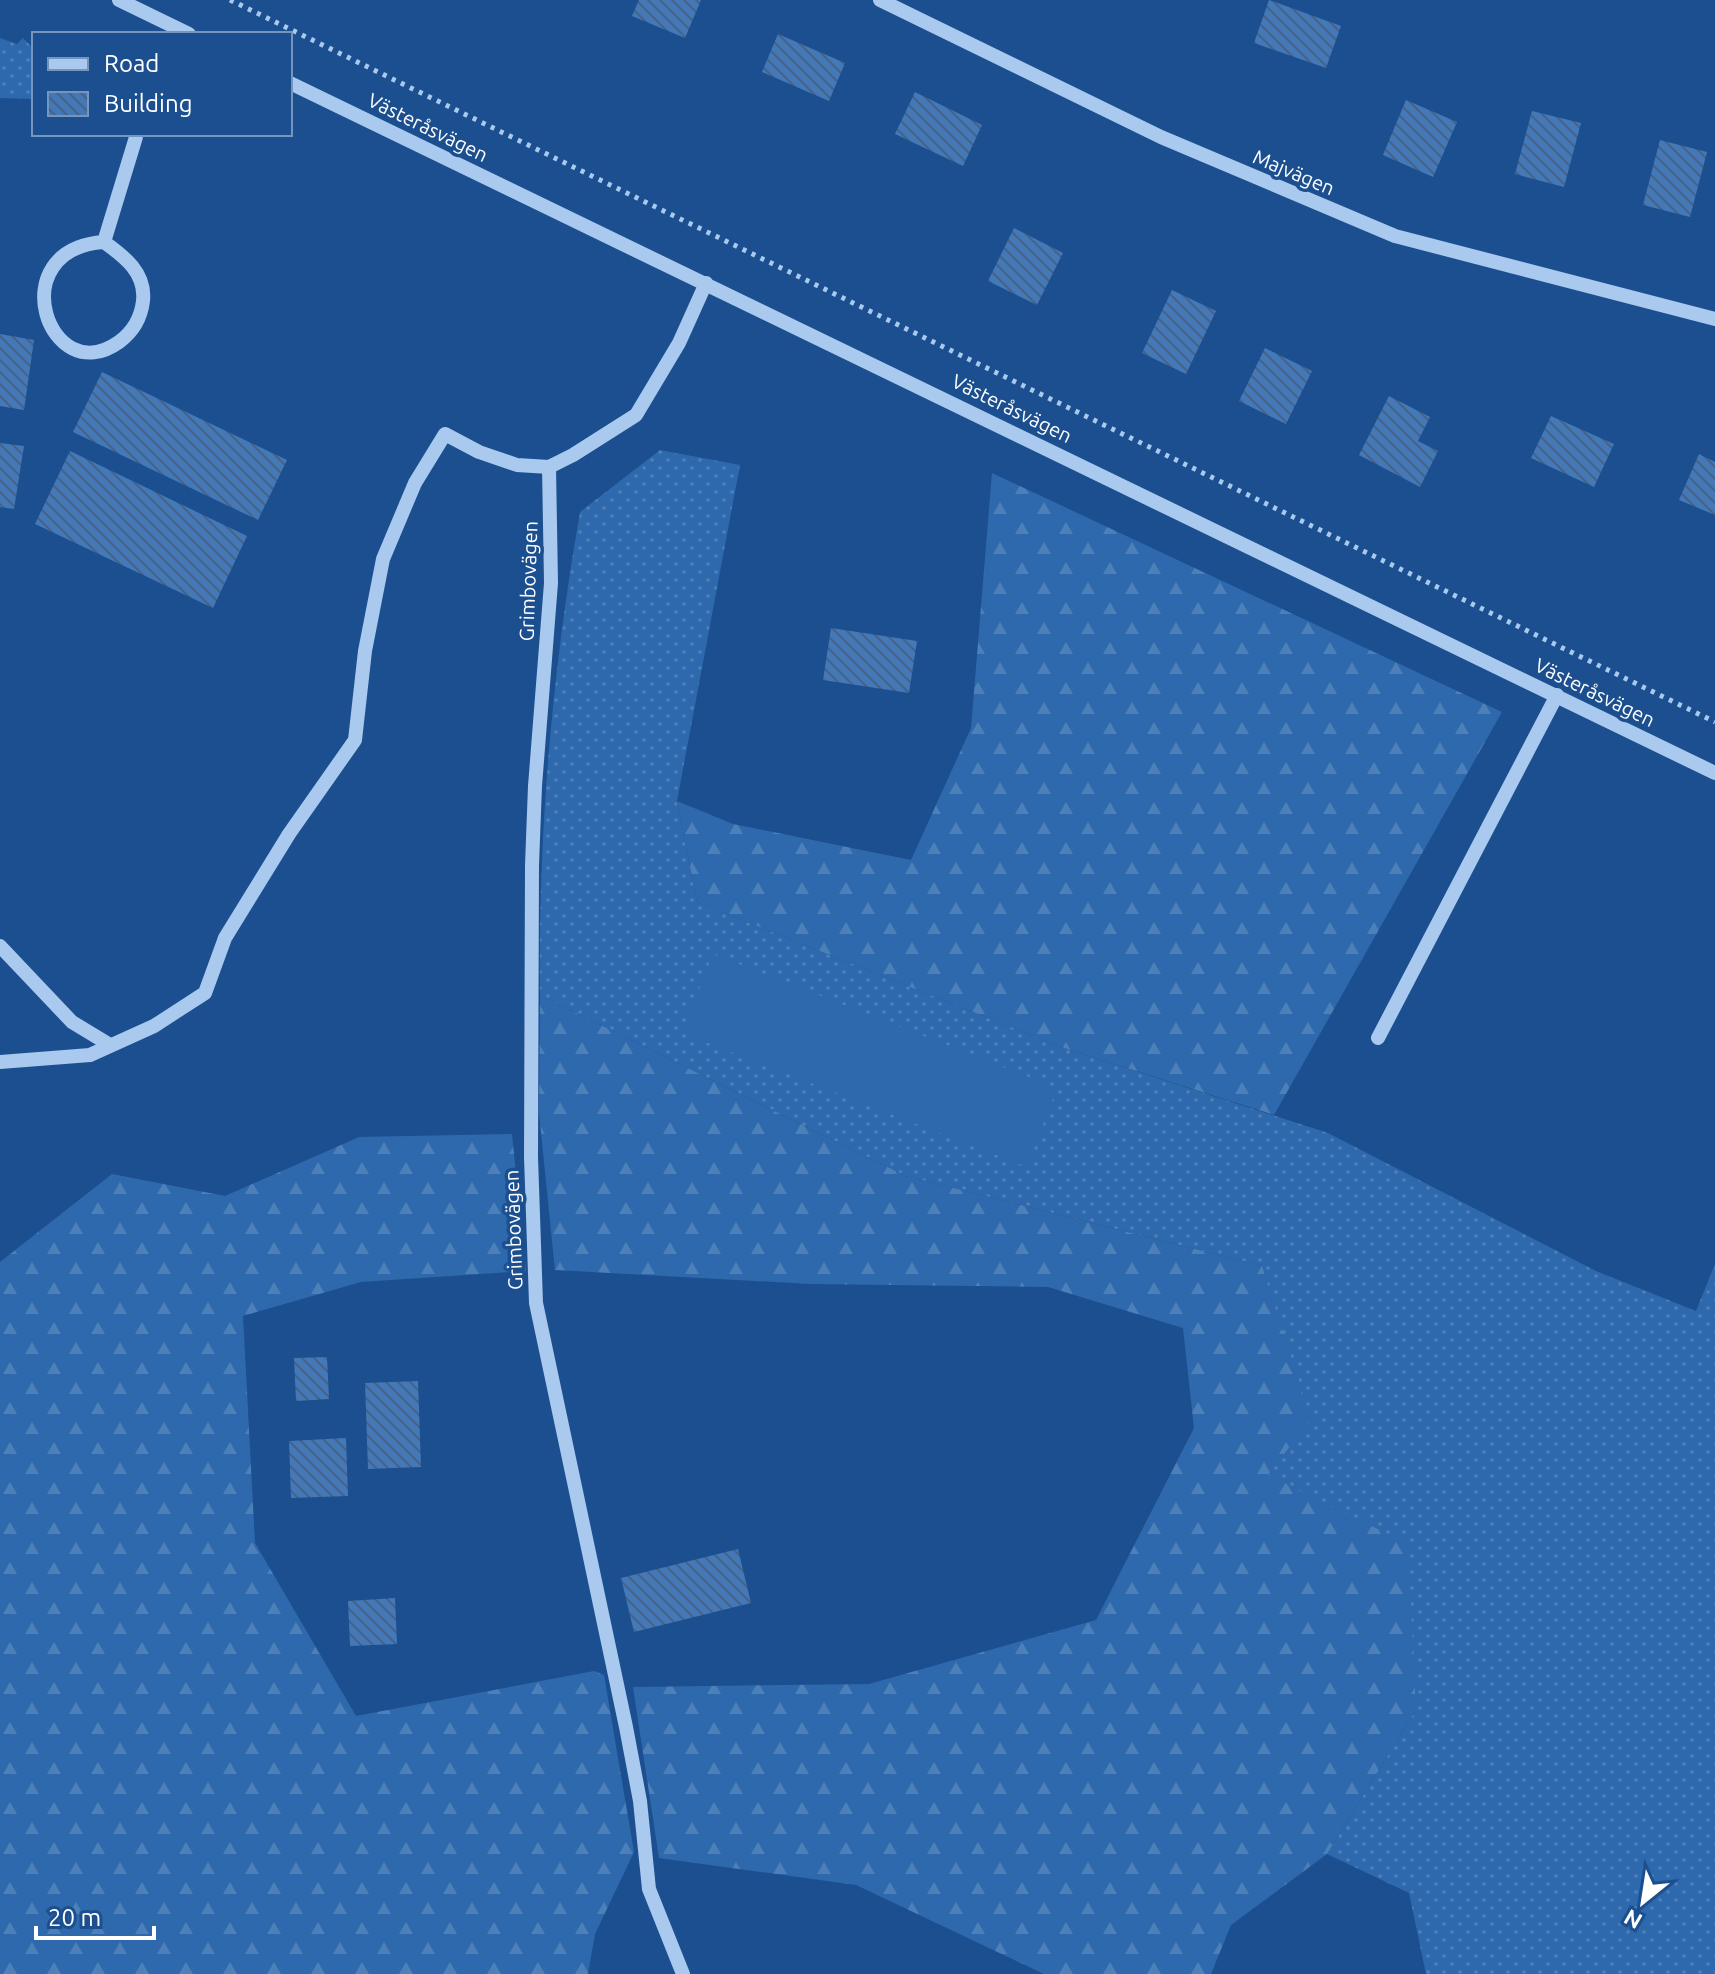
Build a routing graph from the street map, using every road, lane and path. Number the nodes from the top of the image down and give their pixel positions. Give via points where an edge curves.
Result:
1 (119, 0) edge
2 (230, 0) edge
3 (880, 0) edge
4 (185, 32) edge
5 (292, 84) edge
6 (136, 137) dead end
7 (104, 242) junction
8 (706, 283) junction
9 (1715, 319) edge
10 (549, 467) junction
11 (1557, 695) junction
12 (1715, 722) edge
13 (1715, 773) edge
14 (0, 946) edge
15 (1378, 1038) dead end
16 (110, 1045) junction
17 (0, 1062) edge
18 (683, 1974) edge

1 - 4 street
2 - 12 path
3 - 9 street, Majvägen via 1161,137 1395,236
5 - 8 street, Västeråsvägen
6 - 7 street
7 - 7 street via 67,247 39,278 35,299 40,319 52,337 70,348 91,352 112,347 129,335 140,317 144,296 139,275 127,258
8 - 10 street via 679,343 636,415
8 - 11 street, Västeråsvägen
10 - 16 street via 517,465 445,434 415,483 383,559 355,740 225,938 205,993 154,1026
10 - 18 street, Grimbovägen via 551,583 532,865 536,1303 626,1727 649,1889
11 - 13 street, Västeråsvägen
11 - 15 street
14 - 16 street via 72,1022
16 - 17 street via 90,1055

